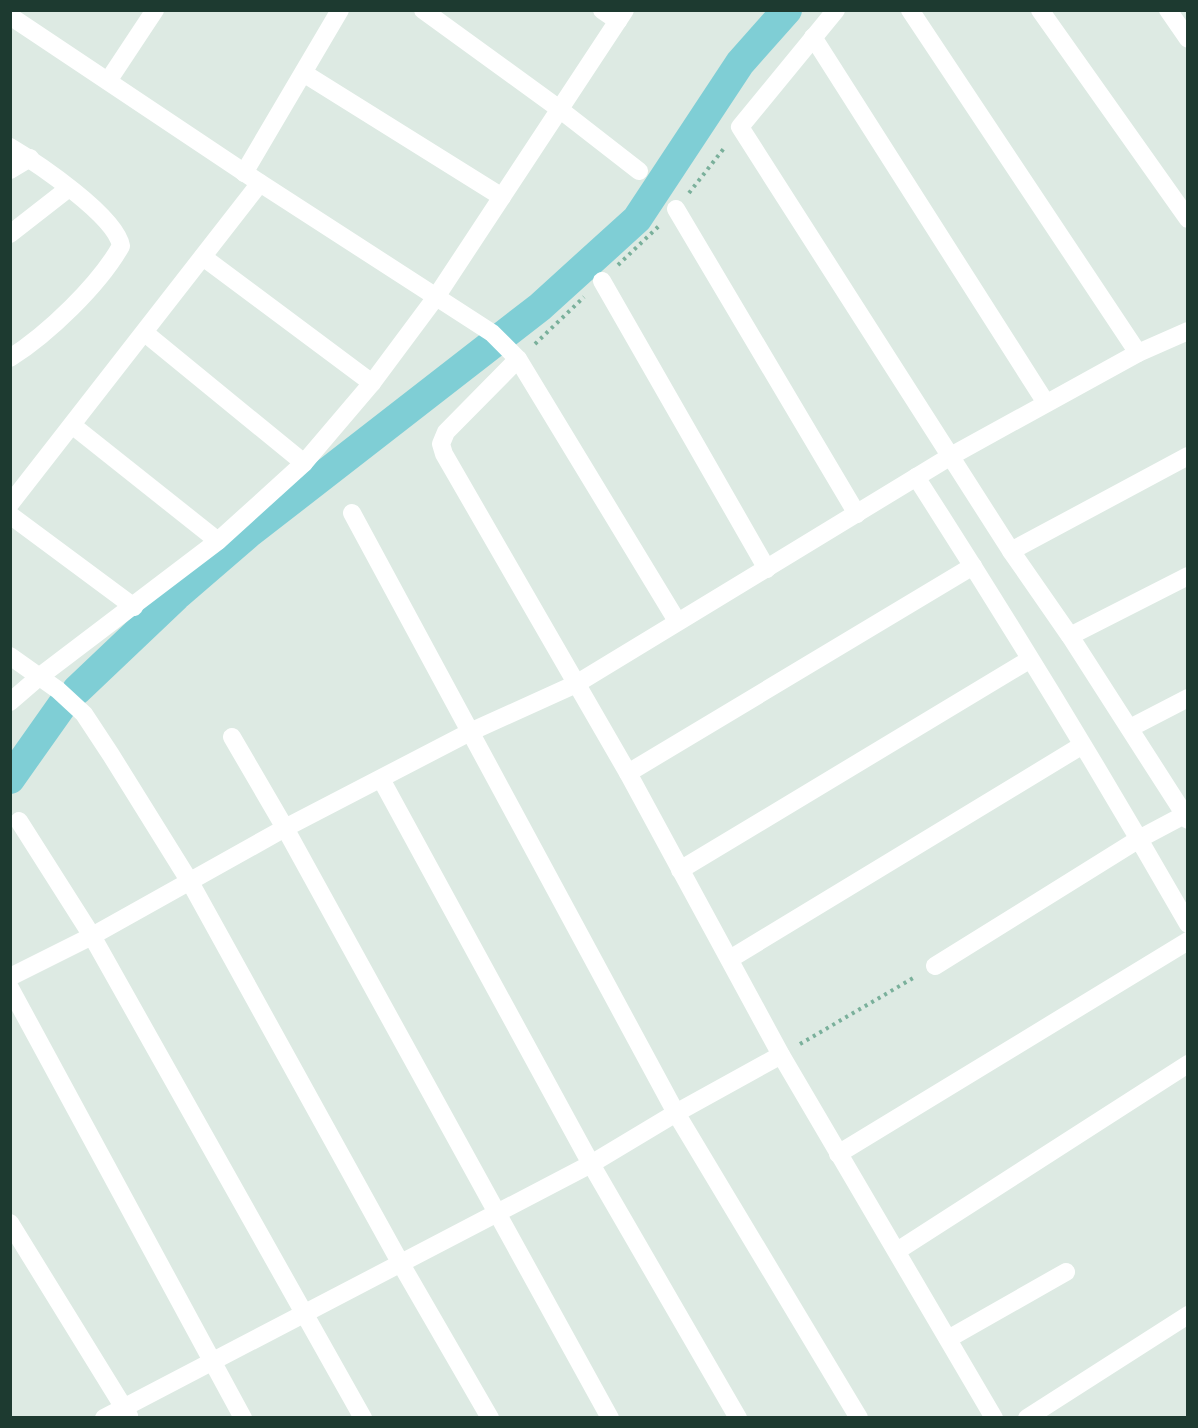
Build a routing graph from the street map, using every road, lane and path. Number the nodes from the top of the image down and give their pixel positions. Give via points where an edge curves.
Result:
1 (155, 10) edge
2 (340, 10) edge
3 (423, 10) edge
4 (602, 10) edge
5 (836, 10) edge
6 (910, 10) edge
7 (1040, 10) edge
8 (1167, 10) edge
9 (12, 16) edge
10 (621, 16) edge
11 (813, 37) junction
12 (1188, 39) edge
13 (305, 74) junction
14 (108, 81) junction
15 (558, 108) junction
16 (10, 147) edge
17 (30, 158) junction
18 (10, 170) edge
19 (639, 171) dead end
20 (244, 173) junction
21 (260, 183) junction
22 (69, 188) junction
23 (502, 197) junction
24 (676, 209) dead end
25 (1188, 219) edge
26 (10, 234) edge
27 (203, 256) junction
28 (602, 280) joint
29 (436, 297) junction
30 (1188, 331) edge
31 (145, 333) junction
32 (1138, 353) junction
33 (513, 354) junction
34 (10, 358) edge
35 (372, 383) junction
36 (1046, 403) junction
37 (72, 425) junction
38 (951, 456) junction
39 (1188, 456) edge
40 (304, 463) junction
41 (915, 477) junction
42 (10, 504) edge
43 (352, 513) dead end
44 (857, 514) junction
45 (10, 515) edge
46 (218, 541) junction
47 (1011, 551) junction
48 (973, 566) junction
49 (767, 569) junction
50 (1188, 576) edge
51 (134, 607) junction
52 (677, 621) junction
53 (1070, 636) junction
54 (10, 656) edge
55 (1029, 660) junction
56 (39, 677) junction
57 (576, 684) junction
58 (1188, 698) edge
59 (10, 702) edge
60 (1130, 728) junction
61 (470, 732) junction
62 (232, 737) dead end
63 (1082, 746) junction
64 (628, 773) junction
65 (381, 778) junction
66 (1186, 816) edge
67 (19, 821) dead end
68 (285, 828) junction
69 (1139, 839) junction
70 (680, 870) junction
71 (190, 882) junction
72 (1188, 924) edge
73 (92, 936) junction
74 (1188, 941) edge
75 (730, 959) junction
76 (935, 966) joint
77 (10, 977) edge
78 (10, 988) edge
79 (781, 1055) junction
80 (1188, 1064) edge
81 (676, 1113) junction
82 (838, 1154) junction
83 (591, 1164) junction
84 (497, 1214) junction
85 (10, 1223) edge
86 (897, 1251) junction
87 (402, 1264) junction
88 (1066, 1272) dead end
89 (304, 1313) junction
90 (1188, 1315) edge
91 (948, 1339) junction
92 (211, 1362) junction
93 (127, 1412) edge
94 (104, 1418) edge
95 (243, 1418) edge
96 (363, 1418) edge
97 (490, 1418) edge
98 (610, 1418) edge
99 (738, 1418) edge
100 (859, 1418) edge
101 (994, 1418) edge
102 (1027, 1418) edge

1 - 14 street
2 - 13 street
3 - 15 street
4 - 10 street
5 - 11 street
6 - 32 street
7 - 25 street
8 - 12 street
9 - 14 street
10 - 15 street
11 - 36 street
11 - 38 street via 740,127
13 - 20 street
13 - 23 street
14 - 20 street
15 - 19 street
15 - 23 street
16 - 17 street
17 - 18 street
17 - 22 street
20 - 21 street
21 - 27 street
21 - 29 street
22 - 26 street
22 - 34 street via 110,224 119,235 121,246 66,313
23 - 29 street
24 - 44 street
27 - 31 street
27 - 35 street
28 - 33 path
28 - 49 street
29 - 33 street via 492,333
29 - 35 street
30 - 32 street
31 - 37 street
31 - 40 street
32 - 36 street
33 - 52 street
33 - 57 street via 446,432 441,444
35 - 40 street
36 - 38 street
37 - 42 street
37 - 46 street
38 - 41 street
38 - 47 street
39 - 47 street
40 - 46 street
41 - 44 street
41 - 48 street
43 - 61 street
44 - 49 street
45 - 51 street
46 - 51 street
47 - 53 street
48 - 55 street
48 - 64 street
49 - 52 street
50 - 53 street
51 - 56 street
52 - 57 street
53 - 60 street
54 - 56 street
55 - 63 street
55 - 70 street
56 - 59 street
56 - 71 street via 84,714
57 - 61 street
57 - 64 street
58 - 60 street
60 - 66 street
61 - 65 street
61 - 81 street
62 - 68 street
63 - 69 street
63 - 75 street
64 - 70 street
65 - 68 street
65 - 83 street
66 - 69 street
67 - 73 street
68 - 71 street
68 - 84 street
69 - 72 street
69 - 76 street
70 - 75 street
71 - 73 street
71 - 87 street
73 - 77 street
73 - 89 street
74 - 82 street
75 - 79 street
76 - 79 path
78 - 92 street
79 - 81 street
79 - 82 street
80 - 86 street
81 - 83 street
81 - 100 street
82 - 86 street
83 - 84 street
83 - 99 street
84 - 87 street
84 - 98 street
85 - 93 street
86 - 91 street
87 - 89 street
87 - 97 street
88 - 91 street
89 - 92 street
89 - 96 street
90 - 102 street
91 - 101 street
92 - 93 street
92 - 95 street
93 - 94 street

